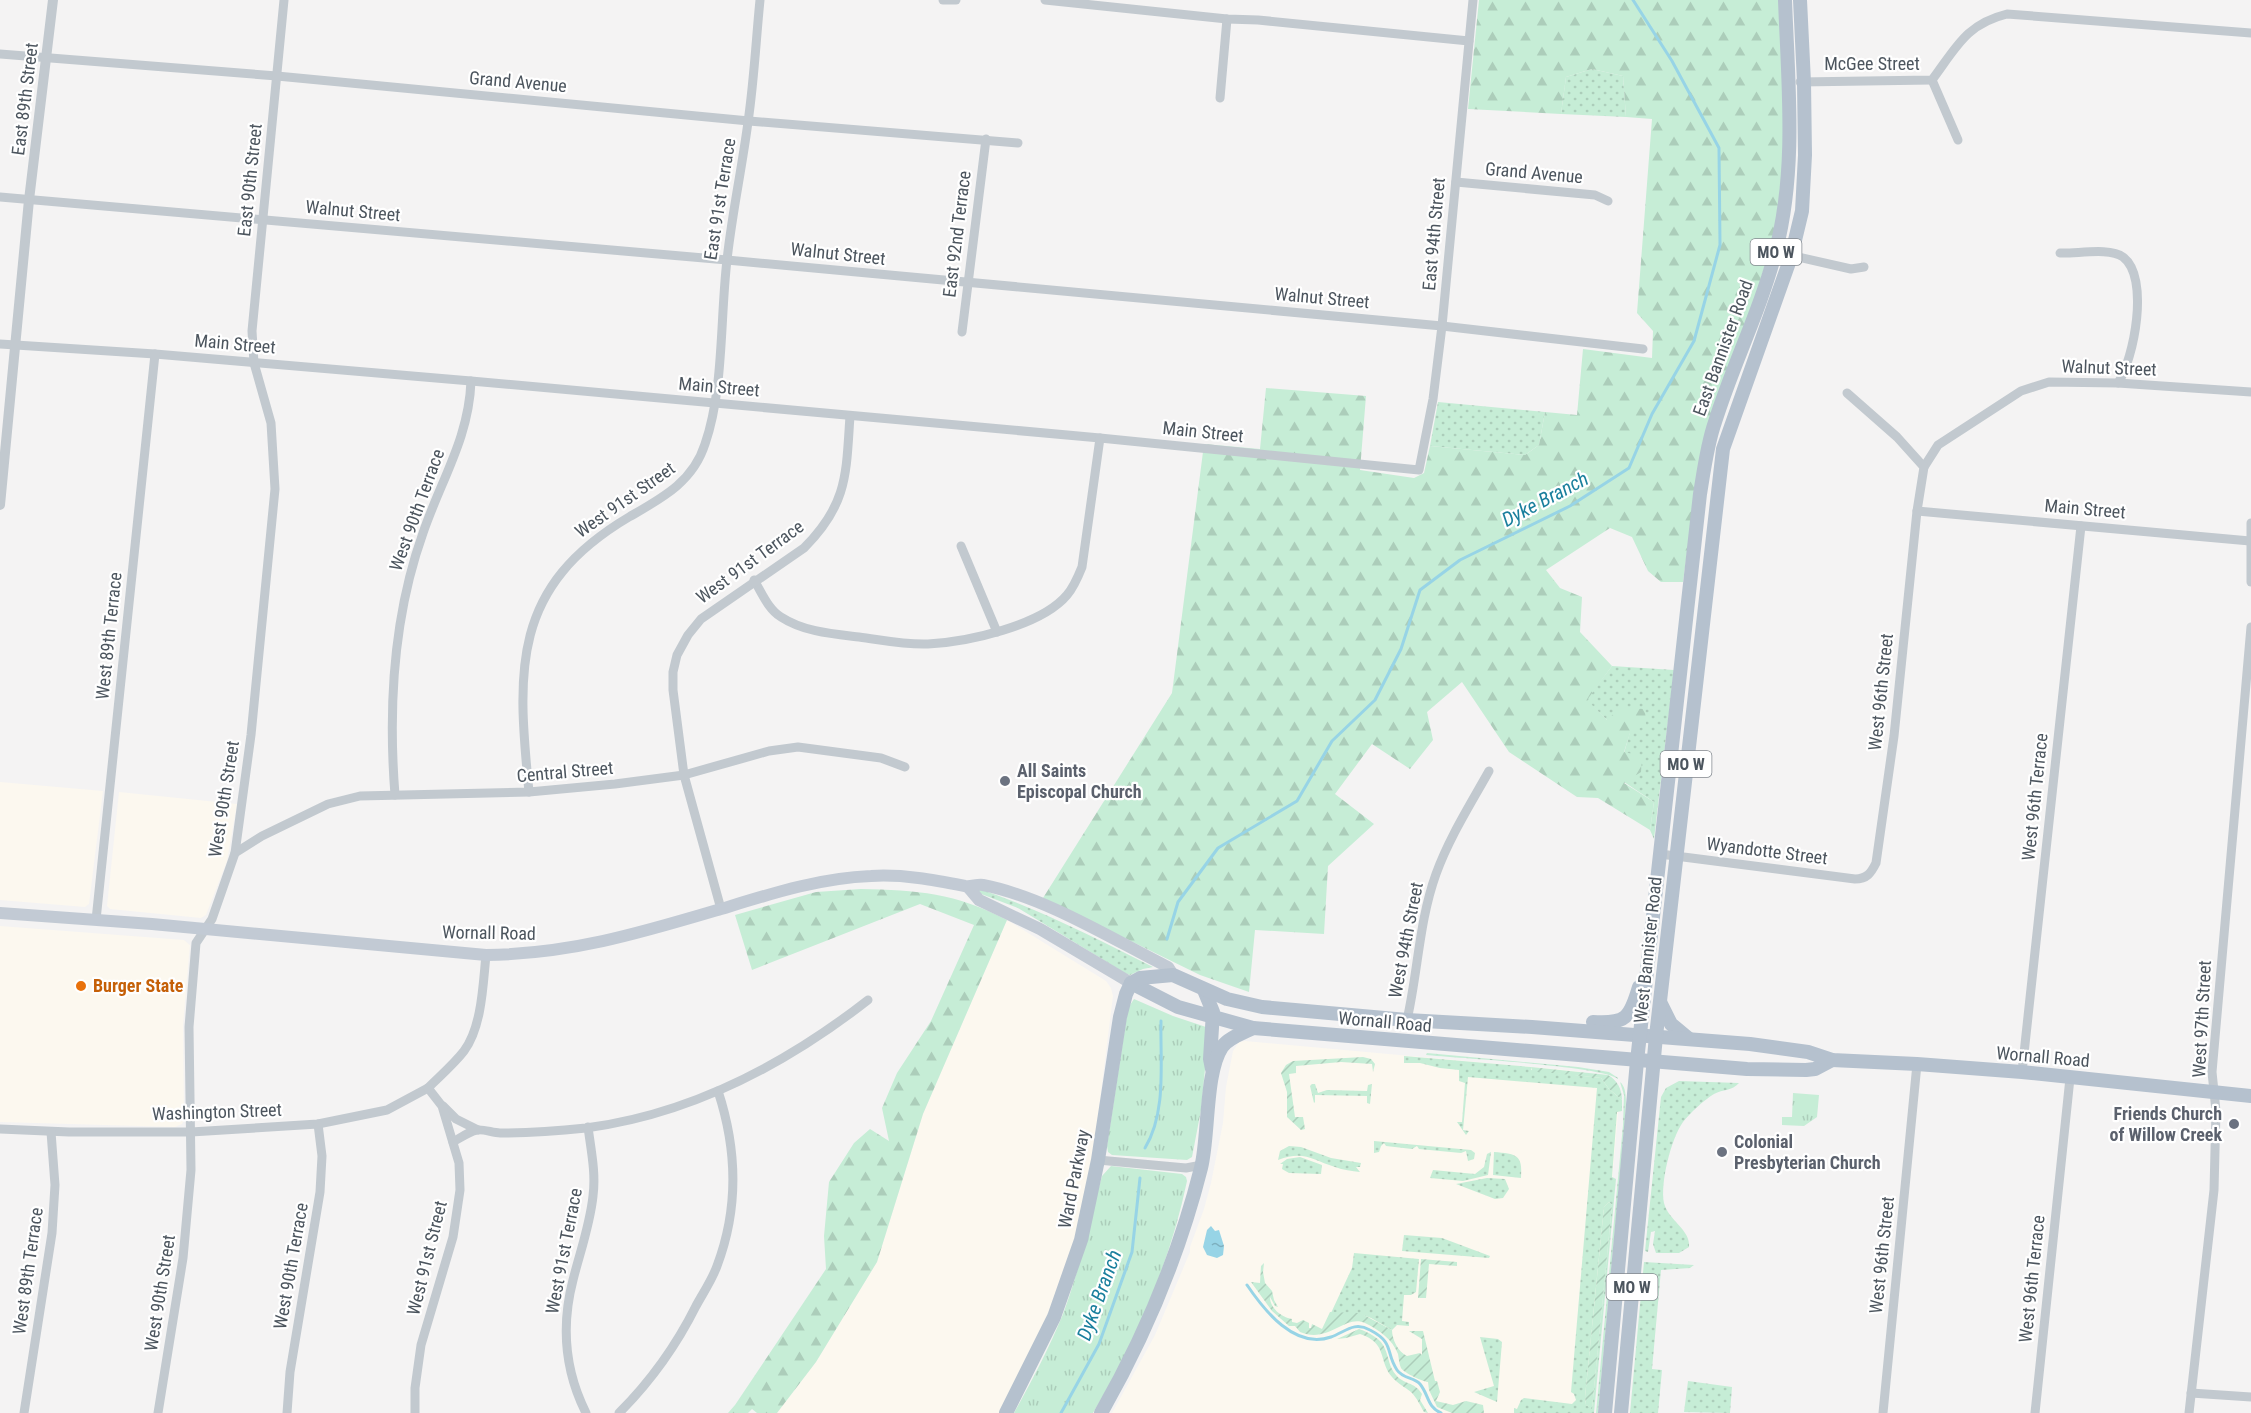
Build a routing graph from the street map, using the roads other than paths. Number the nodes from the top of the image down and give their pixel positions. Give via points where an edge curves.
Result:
1 (52, 0) edge
2 (284, 0) edge
3 (760, 0) edge
4 (943, 0) edge
5 (957, 0) edge
6 (1045, 0) edge
7 (1473, 0) edge
8 (1785, 0) edge
9 (1800, 0) edge
10 (1227, 19) junction
11 (2251, 33) edge
12 (1469, 41) junction
13 (0, 54) edge
14 (46, 59) junction
15 (277, 76) junction
16 (1932, 80) junction
17 (1804, 82) junction
18 (1788, 83) junction
19 (1220, 98) dead end
20 (749, 121) junction
21 (986, 139) junction
22 (1958, 140) dead end
23 (1018, 142) dead end
24 (1455, 182) junction
25 (0, 197) edge
26 (29, 200) junction
27 (1608, 201) dead end
28 (263, 220) junction
29 (1776, 252) junction
30 (2060, 253) dead end
31 (1791, 256) junction
32 (727, 260) junction
33 (1864, 267) dead end
34 (967, 284) junction
35 (1442, 326) junction
36 (962, 332) dead end
37 (0, 344) edge
38 (15, 345) junction
39 (1643, 349) dead end
40 (155, 354) junction
41 (254, 363) junction
42 (471, 381) junction
43 (2118, 383) junction
44 (2251, 392) edge
45 (1847, 393) dead end
46 (715, 403) junction
47 (850, 416) junction
48 (1100, 438) junction
49 (1924, 467) junction
50 (1419, 470) joint
51 (1, 490) edge
52 (1717, 492) joint
53 (1700, 494) joint
54 (0, 506) edge
55 (1917, 511) junction
56 (2251, 523) edge
57 (2081, 526) junction
58 (2250, 541) edge
59 (962, 546) dead end
60 (754, 580) junction
61 (2251, 582) edge
62 (2251, 627) edge
63 (997, 632) junction
64 (905, 767) dead end
65 (1489, 771) dead end
66 (684, 775) junction
67 (529, 792) junction
68 (395, 795) junction
69 (235, 853) junction
70 (1660, 854) junction
71 (1676, 856) junction
72 (1869, 875) joint
73 (968, 887) junction
74 (721, 909) junction
75 (0, 914) edge
76 (96, 920) junction
77 (205, 929) junction
78 (486, 955) junction
79 (1648, 959) junction
80 (1173, 975) junction
81 (1131, 983) junction
82 (1204, 990) junction
83 (868, 1000) dead end
84 (1660, 1002) junction
85 (1213, 1017) junction
86 (1407, 1020) junction
87 (1532, 1027) junction
88 (1253, 1029) junction
89 (1640, 1035) junction
90 (1656, 1036) junction
91 (1689, 1039) junction
92 (1832, 1060) junction
93 (1637, 1061) junction
94 (1654, 1062) junction
95 (1917, 1064) junction
96 (1212, 1071) junction
97 (2022, 1072) junction
98 (2070, 1078) junction
99 (428, 1088) junction
100 (718, 1091) junction
101 (2214, 1091) junction
102 (2251, 1096) edge
103 (442, 1106) junction
104 (318, 1124) junction
105 (588, 1127) junction
106 (0, 1129) edge
107 (478, 1130) junction
108 (51, 1132) junction
109 (191, 1132) junction
110 (453, 1142) junction
111 (1098, 1160) junction
112 (1202, 1165) junction
113 (2192, 1393) junction
114 (2251, 1397) edge
115 (24, 1413) edge
116 (158, 1413) edge
117 (287, 1413) edge
118 (415, 1413) edge
119 (586, 1413) edge
120 (619, 1413) edge
121 (1006, 1413) edge
122 (1101, 1413) edge
123 (1605, 1413) edge
124 (1621, 1413) edge
125 (1883, 1413) edge
126 (2035, 1413) edge
127 (2189, 1413) edge

1 - 14 street, East 89th Street
2 - 15 street, East 90th Street
3 - 20 street, East 91st Terrace
4 - 5 street
6 - 10 street
7 - 12 street, East 94th Street
8 - 18 main road, East Bannister Road / MO W
9 - 17 main road, East Bannister Road / MO W
10 - 12 street
10 - 19 street
11 - 16 street, McGee Street via 2007,14 1990,18 1970,30
12 - 24 street, East 94th Street
13 - 14 street, Grand Avenue
14 - 15 street, Grand Avenue
14 - 26 street, East 89th Street
15 - 20 street, Grand Avenue
15 - 28 street, East 90th Street
16 - 17 street, McGee Street
16 - 22 street
17 - 18 street, McGee Street
17 - 31 main road, East Bannister Road / MO W via 1802,211
18 - 29 main road, East Bannister Road / MO W via 1788,190
20 - 21 street, Grand Avenue
20 - 32 street, East 91st Terrace
21 - 23 street, Grand Avenue
21 - 34 street, East 92nd Terrace
24 - 27 street, Grand Avenue via 1595,195
24 - 35 street, East 94th Street
25 - 26 street, Walnut Street
26 - 28 street, Walnut Street
26 - 38 street, East 89th Street
28 - 32 street, Walnut Street
28 - 41 street, East 90th Street via 252,331
29 - 31 street
29 - 53 main road, East Bannister Road / MO W via 1714,423
30 - 43 street via 2109,252 2122,255 2132,266 2137,302 2134,341
31 - 33 street via 1851,269
31 - 52 main road, East Bannister Road / MO W via 1732,420
32 - 34 street, Walnut Street
32 - 46 street, East 91st Terrace
34 - 35 street, Walnut Street
34 - 36 street, East 92nd Terrace
35 - 39 street, Walnut Street
35 - 50 street, East 94th Street
37 - 38 street, Main Street
38 - 40 street, Main Street
38 - 51 street, East 89th Street
40 - 41 street, Main Street
40 - 76 street, West 89th Terrace
41 - 42 street, Main Street
41 - 69 street, West 90th Street via 271,423 274,489 251,735
42 - 46 street, Main Street
42 - 68 street, West 90th Terrace via 465,427 423,532 400,620 391,707
43 - 44 street, Walnut Street
43 - 49 street, Walnut Street via 2060,381 2027,389 1938,445
45 - 49 street
46 - 47 street, Main Street
46 - 67 street, West 91st Street via 706,443 689,476 673,491 622,521 579,553 541,604 524,664 523,730
47 - 48 street, Main Street
47 - 60 street, West 91st Terrace via 846,478 831,516 804,548
48 - 50 street, Main Street
48 - 63 street via 1079,574 1066,596 1052,608
49 - 55 street, West 96th Street
51 - 54 street, East 89th Street
52 - 71 main road, West Bannister Road / MO W
53 - 70 main road, West Bannister Road / MO W
55 - 57 street, Main Street
55 - 72 street, West 96th Street via 1894,736 1876,863
56 - 58 street
57 - 58 street, Main Street
57 - 97 street, West 96th Terrace
58 - 61 street
59 - 63 street
60 - 63 street via 779,616 817,631 928,644
60 - 66 street, West 91st Terrace via 701,619 677,655 673,690
62 - 101 street, West 97th Street via 2213,1061
64 - 66 street, Central Street via 881,758 798,747 769,751
65 - 86 street, West 94th Street via 1436,875
66 - 67 street, Central Street
66 - 74 street, West 91st Terrace
67 - 68 street, Central Street
68 - 69 street, Central Street via 360,796 328,804
69 - 77 street, West 90th Street
70 - 71 street, Wyandotte Street
70 - 79 main road, West Bannister Road / MO W
71 - 72 street, Wyandotte Street via 1855,879
71 - 84 main road, West Bannister Road / MO W
73 - 74 main road, Wornall Road via 905,876 869,876 785,890
73 - 80 main road, Wornall Road via 980,884 1029,898 1168,968
73 - 81 main road, Wornall Road via 979,900 1040,929
74 - 78 main road, Wornall Road via 585,946
75 - 76 main road, Wornall Road
76 - 77 main road, Wornall Road
77 - 78 main road, Wornall Road
77 - 109 street, West 90th Street via 196,942 191,991
78 - 99 street via 482,1002 471,1037 465,1050
79 - 87 main road via 1630,1012 1616,1023 1548,1021
79 - 89 main road, West Bannister Road / MO W
80 - 81 main road via 1140,978
80 - 82 main road, Wornall Road
81 - 85 main road, Wornall Road via 1178,1006
81 - 111 main road, Ward Parkway via 1120,1017
82 - 85 main road
82 - 86 main road, Wornall Road via 1262,1007
83 - 100 street via 800,1049
84 - 90 main road, West Bannister Road / MO W
84 - 91 main road via 1671,1024
85 - 88 main road, Wornall Road
85 - 96 main road
86 - 87 main road, Wornall Road
87 - 89 main road, Wornall Road
88 - 93 main road, Wornall Road
88 - 96 main road via 1222,1047
89 - 90 main road, Wornall Road
89 - 93 main road, West Bannister Road / MO W
90 - 91 main road, Wornall Road
90 - 94 main road, West Bannister Road / MO W
91 - 92 main road, Wornall Road via 1768,1046
92 - 94 main road, Wornall Road via 1806,1070
92 - 95 main road, Wornall Road
93 - 94 main road, Wornall Road
93 - 123 main road, West Bannister Road / MO W
94 - 124 main road, West Bannister Road / MO W
95 - 97 main road, Wornall Road
95 - 125 street, West 96th Street
96 - 112 main road
97 - 98 main road, Wornall Road
98 - 101 main road, Wornall Road
98 - 126 street, West 96th Terrace
99 - 103 street, West 91st Street
99 - 104 street, Washington Street via 387,1110
100 - 105 street via 655,1113
100 - 120 street via 728,1123 733,1178 730,1218 720,1258 686,1326 640,1392
101 - 102 main road, Wornall Road
101 - 113 street, West 97th Street via 2214,1190
103 - 107 street via 456,1119
103 - 110 street, West 91st Street
104 - 109 street, Washington Street
104 - 117 street, West 90th Terrace via 322,1156 320,1192 290,1372
105 - 107 street via 516,1133
105 - 119 street, West 91st Terrace via 593,1196 568,1302 566,1338 569,1369
106 - 108 street, Washington Street
107 - 110 street
108 - 109 street, Washington Street
108 - 115 street, West 89th Terrace via 55,1185 52,1233
109 - 116 street, West 90th Street via 183,1258
110 - 118 street, West 91st Street via 459,1163 459,1210 422,1345
111 - 112 street via 1186,1168
111 - 121 main road, Ward Parkway via 1081,1240 1054,1317
112 - 122 main road via 1187,1219 1149,1321
113 - 114 street
113 - 127 street, West 97th Street

